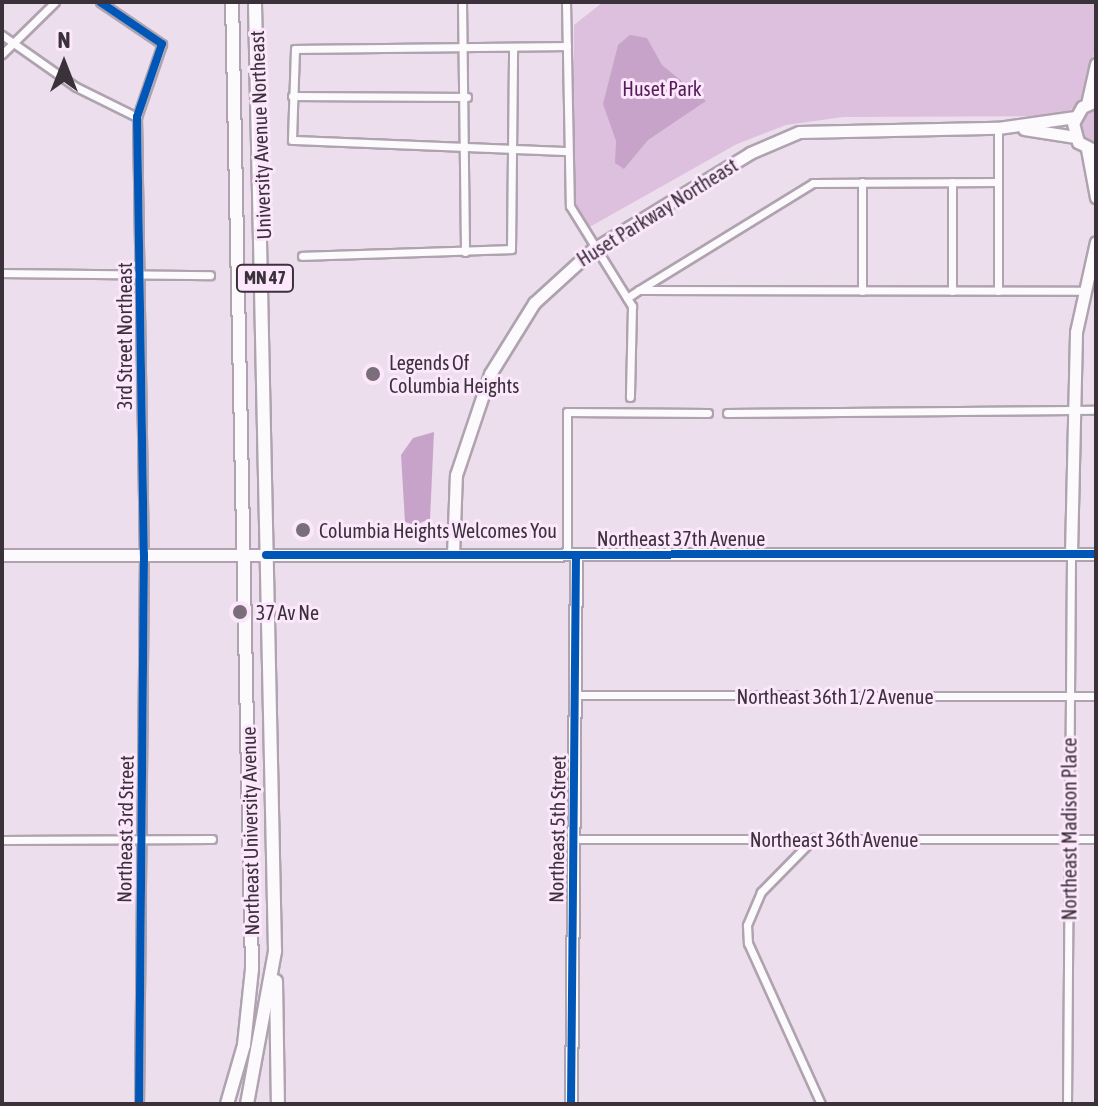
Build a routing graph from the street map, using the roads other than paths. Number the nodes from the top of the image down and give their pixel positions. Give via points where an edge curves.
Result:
1 (55, 2) edge
2 (100, 2) edge
3 (232, 2) edge
4 (255, 2) edge
5 (462, 2) edge
6 (566, 2) edge
7 (2, 35) edge
8 (13, 43) junction
9 (567, 46) junction
10 (468, 47) junction
11 (513, 47) junction
12 (2, 54) edge
13 (1096, 64) edge
14 (292, 96) junction
15 (467, 97) junction
16 (1092, 102) edge
17 (137, 117) junction
18 (1075, 117) junction
19 (1011, 126) junction
20 (998, 128) junction
21 (1075, 137) junction
22 (467, 150) junction
23 (515, 150) junction
24 (1091, 150) edge
25 (567, 151) junction
26 (862, 182) junction
27 (952, 182) junction
28 (998, 182) junction
29 (1096, 197) edge
30 (1096, 242) edge
31 (592, 250) junction
32 (465, 252) junction
33 (302, 256) dead end
34 (2, 273) edge
35 (140, 274) junction
36 (210, 275) dead end
37 (639, 290) junction
38 (862, 291) junction
39 (952, 291) junction
40 (998, 291) junction
41 (1086, 291) junction
42 (627, 298) junction
43 (630, 397) dead end
44 (1073, 410) junction
45 (1096, 410) edge
46 (708, 413) dead end
47 (727, 413) dead end
48 (1071, 554) junction
49 (1096, 554) edge
50 (2, 555) edge
51 (144, 555) junction
52 (245, 555) junction
53 (266, 555) junction
54 (453, 555) junction
55 (571, 555) junction
56 (574, 695) junction
57 (1070, 696) junction
58 (1096, 696) edge
59 (814, 838) junction
60 (141, 839) junction
61 (212, 839) dead end
62 (573, 839) junction
63 (1069, 839) junction
64 (1096, 839) edge
65 (2, 840) edge
66 (275, 951) junction
67 (139, 1104) edge
68 (227, 1104) edge
69 (247, 1104) edge
70 (278, 1104) edge
71 (571, 1104) edge
72 (821, 1104) edge
73 (1067, 1104) edge

1 - 8 street
2 - 17 street, 3rd Street Northeast via 162,44
3 - 52 main road, University Avenue Northeast / MN 47
4 - 53 main road, University Avenue Northeast / MN 47
5 - 10 street
6 - 9 street
7 - 8 street
8 - 12 street
8 - 17 street
9 - 11 street
9 - 25 street
10 - 11 street
10 - 14 street via 295,49
10 - 15 street
11 - 23 street
13 - 16 street
14 - 15 street
14 - 22 street via 292,140 301,145
15 - 22 street
16 - 18 street
17 - 35 street, 3rd Street Northeast
18 - 19 street, Huset Parkway Northeast
18 - 21 street
19 - 20 street, Huset Parkway Northeast
19 - 21 street, Huset Parkway Northeast
20 - 28 street
20 - 31 street, Huset Parkway Northeast via 799,132 750,153
21 - 24 street
22 - 23 street
22 - 32 street
23 - 25 street
23 - 32 street via 511,249
24 - 29 street
25 - 31 street via 570,206
26 - 27 street
26 - 37 street via 801,189
26 - 38 street
27 - 28 street
27 - 39 street
28 - 40 street
30 - 41 street
31 - 42 street
31 - 54 street, Huset Parkway Northeast via 534,303 490,374 456,475
32 - 33 street
34 - 35 street
35 - 36 street
35 - 51 street, 3rd Street Northeast
37 - 38 street
37 - 42 street
38 - 39 street
39 - 40 street
40 - 41 street
41 - 44 street
42 - 43 street
44 - 45 street
44 - 47 street
44 - 48 street
46 - 55 street via 567,412
48 - 49 street, Northeast 37th Avenue
48 - 55 street, Northeast 37th Avenue
48 - 57 street, Northeast Madison Place
50 - 51 street, Northeast 37th Avenue
51 - 52 street, Northeast 37th Avenue
51 - 60 street, Northeast 3rd Street
52 - 53 street, Northeast 37th Avenue
52 - 68 main road, Northeast University Avenue / MN 47 via 252,969 244,1045
53 - 54 street, Northeast 37th Avenue
53 - 66 main road, Northeast University Avenue / MN 47
54 - 55 street, Northeast 37th Avenue
55 - 56 street, Northeast 5th Street
56 - 57 street, Northeast 36th 1/2 Avenue
56 - 62 street, Northeast 5th Street
57 - 58 street, Northeast 36th 1/2 Avenue
57 - 63 street, Northeast Madison Place
59 - 62 street, Northeast 36th Avenue
59 - 63 street, Northeast 36th Avenue
59 - 72 street via 761,892 747,925 748,943
60 - 61 street
60 - 65 street
60 - 67 street, Northeast 3rd Street
62 - 71 street, Northeast 5th Street
63 - 64 street, Northeast 36th Avenue
63 - 73 street, Northeast Madison Place
66 - 69 main road, Northeast University Avenue / MN 47
66 - 70 main road

